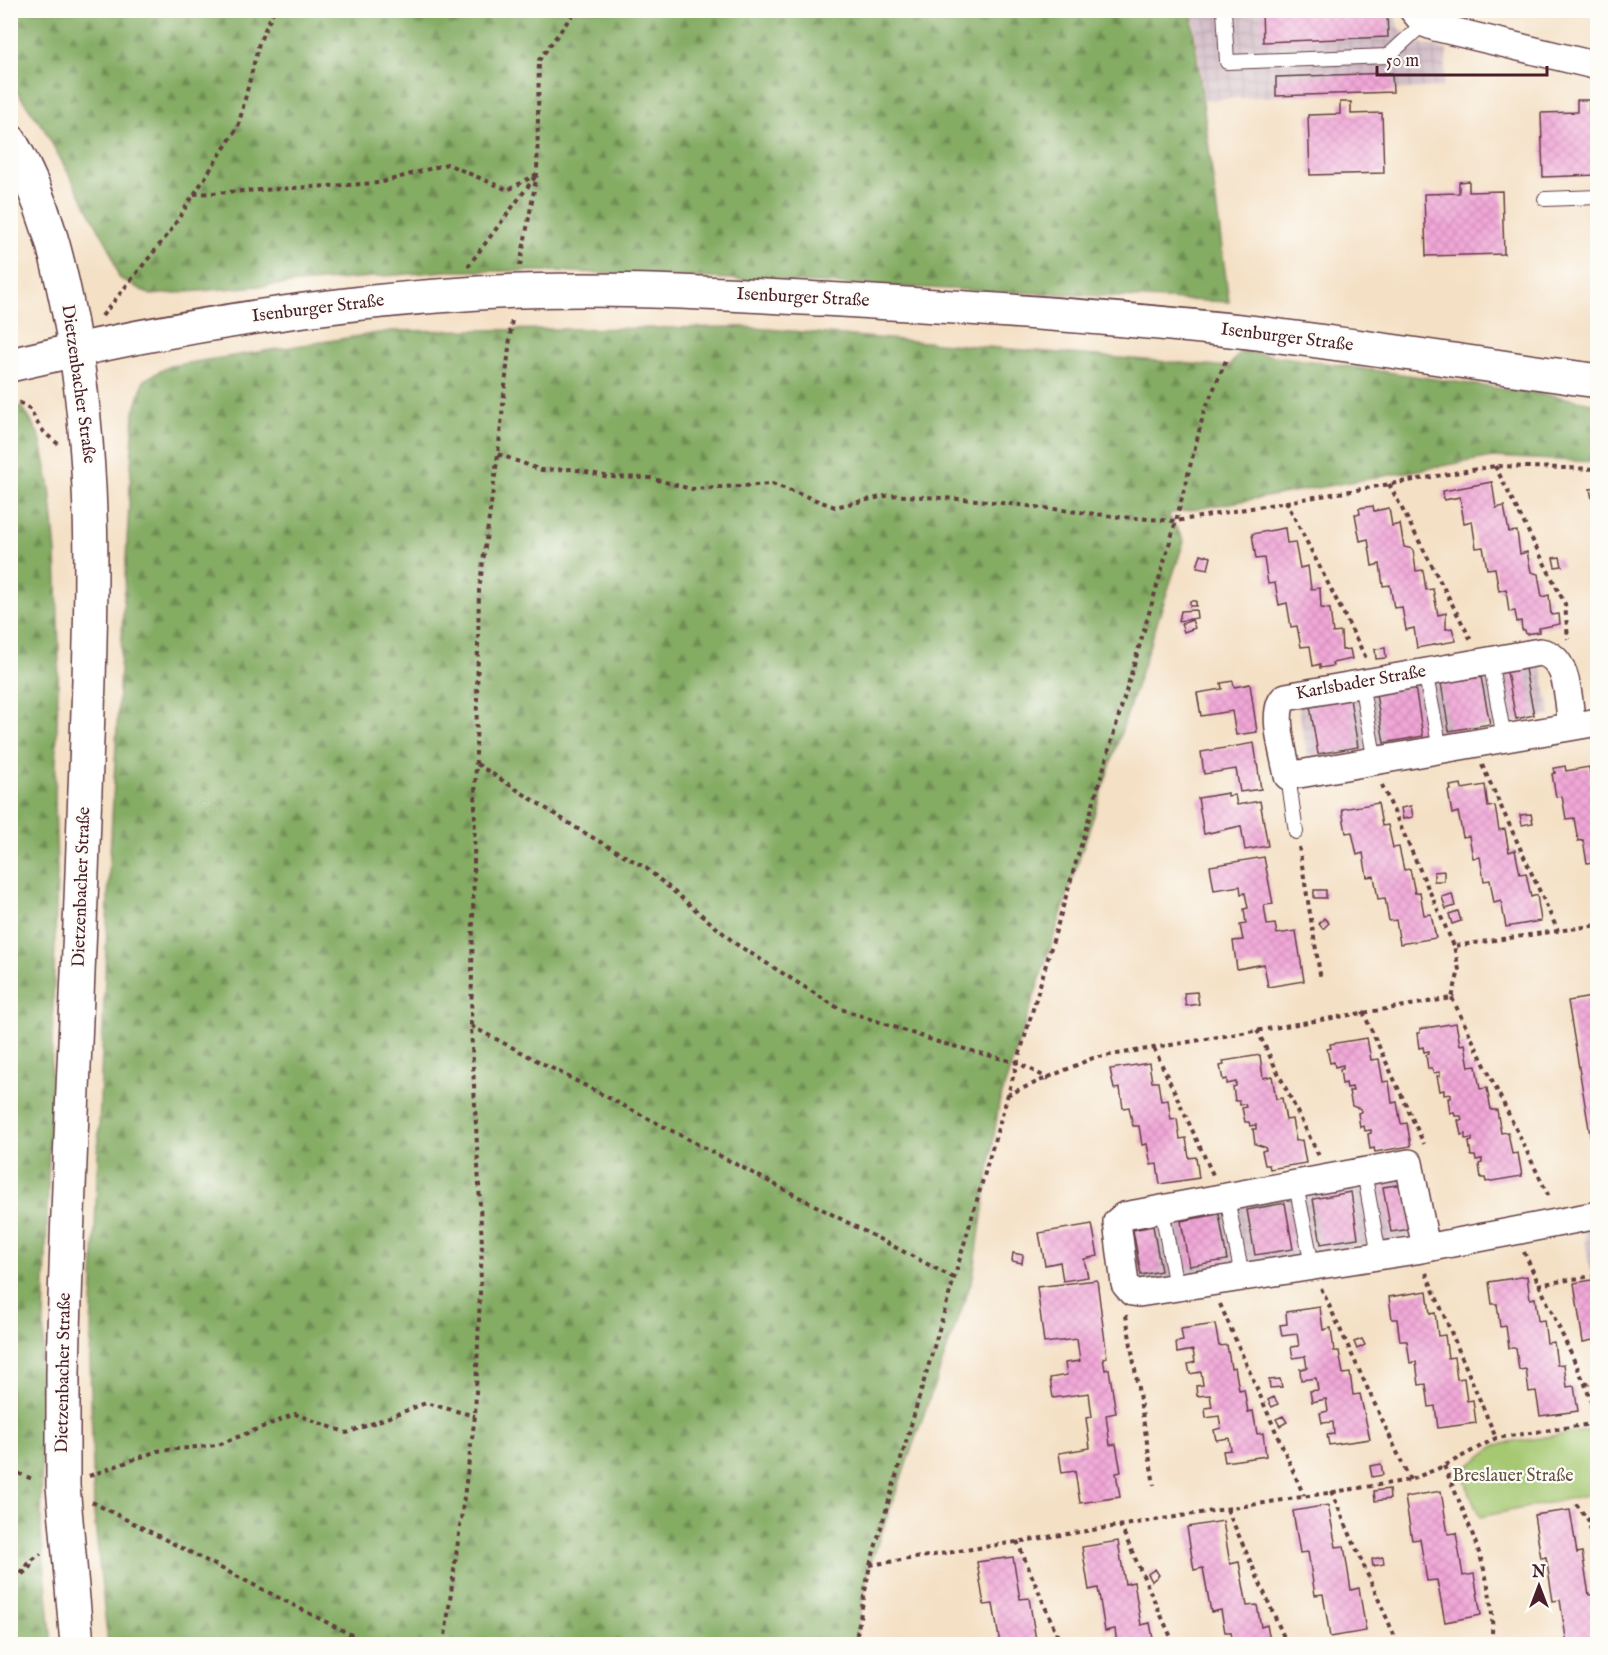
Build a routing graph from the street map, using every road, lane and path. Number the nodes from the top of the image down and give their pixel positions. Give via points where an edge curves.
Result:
1 (274, 10) edge
2 (576, 10) edge
3 (1224, 10) edge
4 (1418, 17) edge
5 (1598, 66) edge
6 (10, 141) edge
7 (537, 174) junction
8 (194, 194) junction
9 (1598, 197) edge
10 (1545, 199) dead end
11 (10, 227) edge
12 (515, 292) junction
13 (480, 293) junction
14 (10, 309) edge
15 (1238, 331) junction
16 (75, 349) junction
17 (10, 365) edge
18 (1598, 381) edge
19 (10, 400) edge
20 (498, 454) junction
21 (1495, 466) junction
22 (1598, 469) edge
23 (90, 479) junction
24 (1389, 484) junction
25 (1286, 501) junction
26 (1176, 521) junction
27 (1486, 661) junction
28 (1561, 665) junction
29 (1425, 671) junction
30 (1369, 681) junction
31 (1585, 724) edge
32 (1504, 738) junction
33 (1472, 744) junction
34 (1440, 749) junction
35 (1375, 762) junction
36 (476, 763) junction
37 (1288, 776) junction
38 (1296, 832) joint
39 (1598, 925) edge
40 (1558, 931) junction
41 (1454, 946) junction
42 (1321, 980) dead end
43 (1452, 998) junction
44 (1363, 1012) junction
45 (471, 1026) junction
46 (1257, 1030) junction
47 (1154, 1048) junction
48 (1018, 1063) junction
49 (1049, 1079) junction
50 (1007, 1095) junction
51 (1409, 1163) junction
52 (1364, 1172) junction
53 (1330, 1178) junction
54 (1296, 1185) junction
55 (1226, 1198) junction
56 (1162, 1210) junction
57 (1598, 1215) edge
58 (1560, 1222) junction
59 (1514, 1229) junction
60 (1421, 1249) junction
61 (1379, 1255) junction
62 (1311, 1266) junction
63 (1598, 1275) edge
64 (1242, 1276) junction
65 (954, 1278) junction
66 (1212, 1281) junction
67 (1538, 1285) junction
68 (1176, 1287) junction
69 (1127, 1288) junction
70 (1598, 1381) edge
71 (1585, 1384) junction
72 (475, 1416) junction
73 (1598, 1423) edge
74 (1496, 1438) junction
75 (1444, 1466) junction
76 (1410, 1480) junction
77 (1154, 1485) dead end
78 (63, 1486) junction
79 (1331, 1491) junction
80 (1304, 1496) junction
81 (1576, 1504) dead end
82 (1227, 1509) junction
83 (1120, 1525) junction
84 (1017, 1541) junction
85 (34, 1557) dead end
86 (870, 1565) junction
87 (1598, 1573) edge
88 (10, 1588) edge
89 (77, 1644) edge
90 (369, 1644) edge
91 (444, 1644) edge
92 (855, 1644) edge
93 (1061, 1644) edge
94 (1174, 1644) edge
95 (1287, 1644) edge
96 (1398, 1644) edge
97 (1491, 1644) edge

1 - 8 path via 259,44 238,127
2 - 7 path via 539,60
3 - 4 lane via 1227,62 1388,56
4 - 5 street
6 - 16 main road, Dietzenbacher Straße via 43,211 62,277
7 - 8 path via 508,190 447,164 379,183
7 - 12 path
7 - 13 path via 469,265
8 - 16 path via 169,233
9 - 10 lane
11 - 14 path via 17,278
12 - 13 main road, Isenburger Straße
12 - 15 main road, Isenburger Straße via 723,294 978,308
12 - 20 path
13 - 16 main road, Isenburger Straße via 264,315
15 - 18 main road, Isenburger Straße
15 - 26 path via 1204,412
16 - 17 main road, Isenburger Straße
16 - 23 main road, Dietzenbacher Straße
19 - 23 path via 24,403 45,433
20 - 26 path via 541,470 573,469 609,477 650,478 691,489 772,484 835,507 890,495
20 - 36 path via 479,590
21 - 22 path
21 - 24 path
21 - 28 path via 1565,604 1568,648
23 - 78 main road, Dietzenbacher Straße via 91,652 65,1267
24 - 25 path
24 - 27 path
25 - 26 path
25 - 30 path
26 - 48 path
27 - 28 street, Karlsbader Straße via 1540,652
27 - 29 street, Karlsbader Straße
27 - 32 lane
28 - 31 street
29 - 30 street, Karlsbader Straße
29 - 34 lane
30 - 35 lane
30 - 37 street, Karlsbader Straße via 1280,700 1277,711
31 - 32 street
32 - 33 street
33 - 34 street
33 - 40 path
34 - 35 street
35 - 37 street
35 - 41 path via 1385,794
36 - 45 path
36 - 48 path via 646,868 736,944 838,1008 938,1042
37 - 38 lane
38 - 42 path
39 - 40 path
40 - 41 path
41 - 43 path via 1459,970
43 - 44 path
43 - 58 path
44 - 46 path
44 - 51 path via 1430,1157
45 - 65 path
45 - 72 path via 482,1245
46 - 47 path
46 - 53 path
47 - 49 path via 1093,1058
47 - 55 path
48 - 49 path
48 - 50 path
49 - 50 path
50 - 65 path
51 - 52 street
51 - 60 street
52 - 53 street
52 - 61 lane
53 - 54 street
54 - 55 street
54 - 62 lane
55 - 56 street
55 - 64 lane
56 - 68 lane
56 - 69 street via 1124,1216 1118,1222
57 - 58 street
58 - 59 street
59 - 60 street
59 - 67 path
60 - 61 street
60 - 74 path
61 - 62 street
62 - 64 street
62 - 76 path
63 - 67 path
64 - 66 street
65 - 86 path
66 - 68 street
66 - 80 path
67 - 71 path
68 - 69 street via 1139,1293
69 - 77 path via 1126,1313
70 - 71 path
71 - 73 path
72 - 78 path via 426,1403 347,1433 295,1414 218,1445 157,1451
72 - 91 path
73 - 74 path
74 - 75 path
75 - 76 path
75 - 97 path via 1476,1541 1494,1623
76 - 79 path
78 - 89 main road, Dietzenbacher Straße
78 - 90 path
79 - 80 path
79 - 96 path
80 - 82 path
81 - 87 path via 1589,1521
82 - 83 path
82 - 95 path
83 - 84 path
83 - 94 path
84 - 86 path
84 - 93 path
85 - 88 path
86 - 92 path

